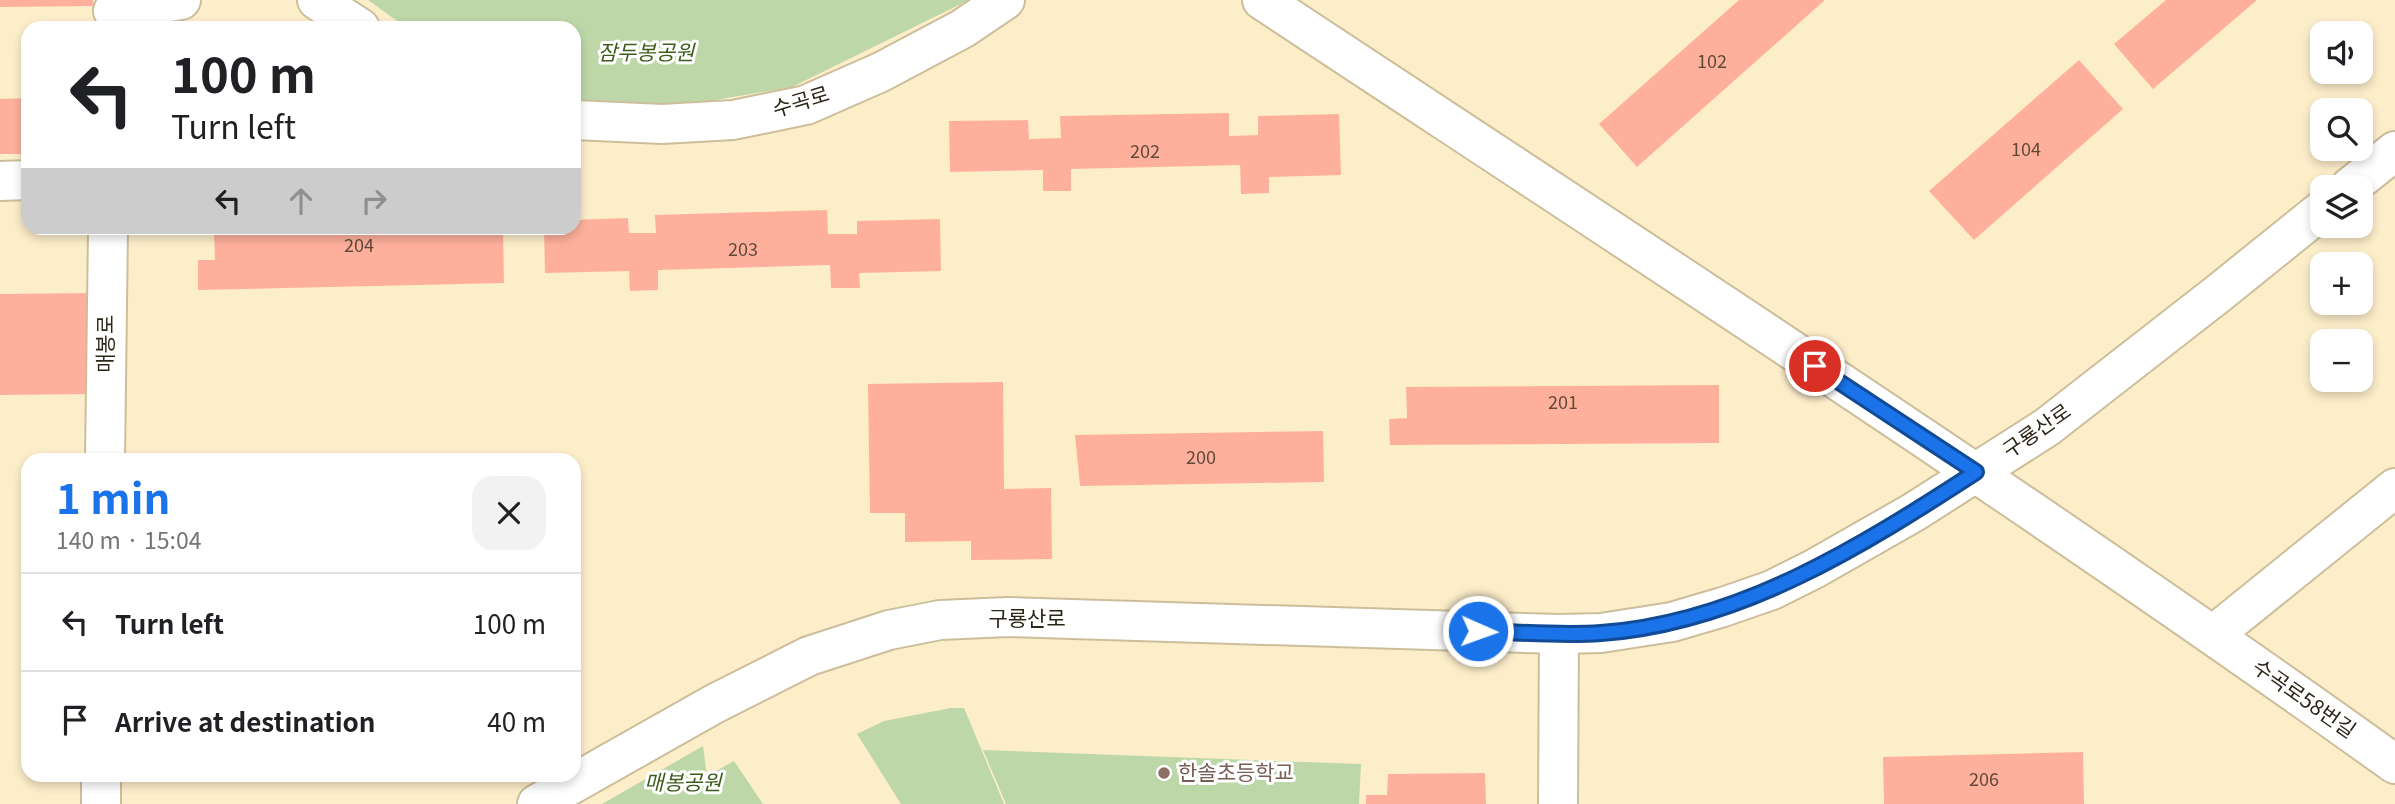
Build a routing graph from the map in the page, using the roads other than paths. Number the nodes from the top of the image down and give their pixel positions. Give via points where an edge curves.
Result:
1 (181, 0) edge
2 (317, 0) edge
3 (1005, 0) edge
4 (1262, 0) edge
5 (113, 13) edge
6 (349, 21) edge
7 (581, 120) edge
8 (2395, 151) edge
9 (2365, 175) edge
10 (21, 180) edge
11 (0, 181) edge
12 (2310, 220) edge
13 (108, 235) edge
14 (105, 453) edge
15 (1976, 472) junction
16 (2395, 488) edge
17 (1559, 634) junction
18 (2213, 635) junction
19 (2395, 764) edge
20 (581, 779) edge
21 (102, 782) edge
22 (576, 782) edge
23 (101, 804) edge
24 (537, 804) edge
25 (1558, 804) edge

1 - 5 street
2 - 6 street
3 - 7 street, 수곡로 via 881,72 806,105 733,120 662,124
4 - 15 street, 수곡로58번길
8 - 9 street
10 - 11 street
12 - 15 street, 구룡산로 via 2047,427
13 - 14 street, 매봉로
15 - 17 street, 구룡산로 via 1914,513 1772,590 1672,622
15 - 18 street, 수곡로58번길
16 - 18 street
17 - 20 street, 구룡산로 via 1008,617 940,620 889,630 810,656
17 - 25 street
18 - 19 street, 수곡로58번길
21 - 23 street
22 - 24 street, 구룡산로

